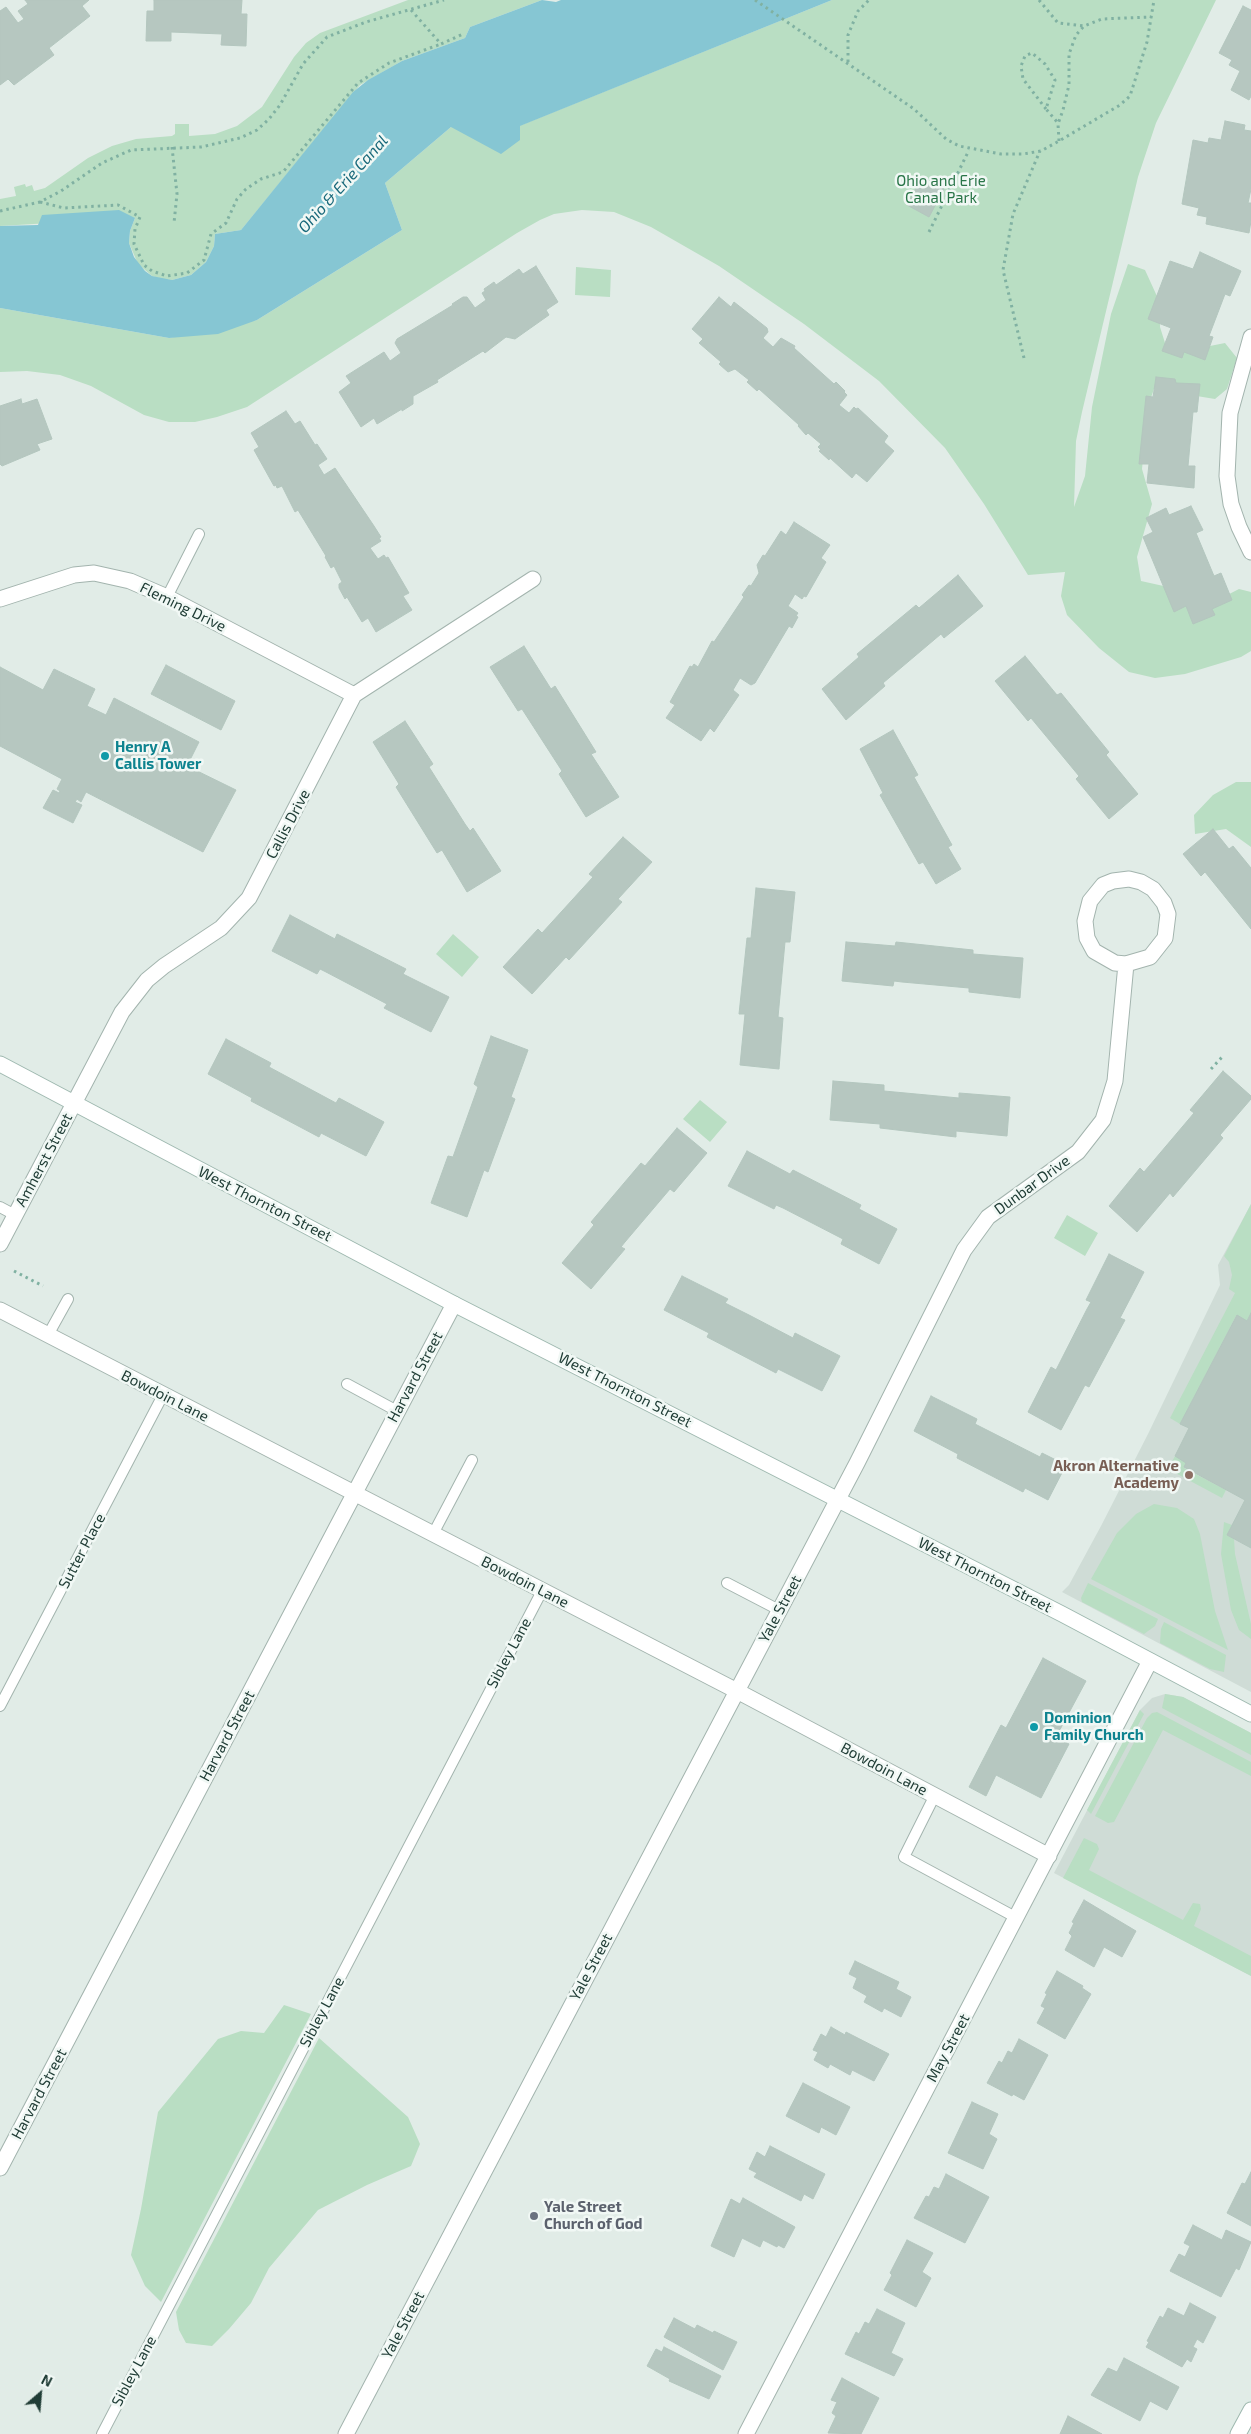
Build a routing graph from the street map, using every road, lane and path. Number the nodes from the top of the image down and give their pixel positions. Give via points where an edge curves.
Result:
1 (444, 0) edge
2 (755, 0) edge
3 (869, 0) edge
4 (1039, 0) edge
5 (1154, 0) edge
6 (411, 10) junction
7 (1151, 17) junction
8 (1084, 26) junction
9 (463, 34) dead end
10 (441, 44) junction
11 (848, 63) junction
12 (1046, 109) junction
13 (1058, 124) junction
14 (1059, 141) junction
15 (172, 147) junction
16 (969, 150) junction
17 (1041, 151) junction
18 (40, 202) junction
19 (0, 211) edge
20 (174, 223) dead end
21 (929, 232) dead end
22 (1251, 337) edge
23 (1024, 358) dead end
24 (199, 534) dead end
25 (1251, 552) edge
26 (533, 579) dead end
27 (167, 597) junction
28 (0, 599) edge
29 (354, 696) junction
30 (1126, 964) junction
31 (1223, 1056) dead end
32 (0, 1064) edge
33 (1211, 1069) dead end
34 (75, 1102) junction
35 (0, 1207) edge
36 (15, 1216) junction
37 (0, 1244) edge
38 (14, 1271) dead end
39 (43, 1286) dead end
40 (68, 1299) dead end
41 (454, 1304) junction
42 (0, 1310) edge
43 (48, 1335) junction
44 (347, 1384) dead end
45 (163, 1395) junction
46 (397, 1411) junction
47 (472, 1460) dead end
48 (354, 1494) junction
49 (837, 1500) junction
50 (433, 1534) junction
51 (728, 1583) dead end
52 (542, 1591) junction
53 (779, 1610) junction
54 (1150, 1661) junction
55 (737, 1691) junction
56 (0, 1706) edge
57 (1251, 1714) edge
58 (935, 1796) junction
59 (1049, 1856) junction
60 (1016, 1918) junction
61 (0, 2168) edge
62 (1251, 2410) edge
63 (102, 2434) edge
64 (346, 2434) edge
65 (746, 2434) edge
66 (1238, 2434) edge

1 - 6 path
2 - 11 path
3 - 11 path via 858,11 848,35
4 - 8 path via 1058,23
5 - 7 path
6 - 10 path
6 - 15 path via 327,37 303,64 280,104 256,130 224,143
7 - 8 path via 1102,19
7 - 14 path via 1147,42 1130,96
8 - 13 path via 1071,43 1066,98
9 - 10 path
10 - 18 path via 389,63 358,82 283,172 261,178 237,199 226,223 211,234 204,260 187,273 167,276 152,271 144,264 134,244 140,216 118,205 64,208
11 - 16 path via 914,109 946,139
12 - 12 path via 1055,80 1046,64 1032,53 1025,56 1021,66 1023,79
12 - 13 path
13 - 14 path
14 - 17 path
15 - 18 path via 131,150 116,155
15 - 20 path via 178,194
16 - 17 path via 1001,154
16 - 21 path
17 - 23 path via 1013,214 1004,270
18 - 19 path
22 - 25 street via 1230,413 1227,476 1231,504
24 - 27 lane
26 - 29 street, Callis Drive
27 - 28 street, Fleming Drive via 130,581 94,573 58,580
27 - 29 street, Fleming Drive
29 - 34 street, Callis Drive via 249,898 221,928 164,966 134,995
30 - 30 street via 1150,956 1160,946 1165,938 1168,914 1153,889 1129,879 1113,881 1097,891 1087,907 1085,921 1086,938 1094,950 1115,963
30 - 49 street, Dunbar Drive via 1115,1080 1103,1120 1078,1152 1005,1203 975,1233
31 - 33 path
32 - 34 street, West Thornton Street
34 - 36 street, Amherst Street
34 - 41 street, West Thornton Street
35 - 36 lane
36 - 37 street, Amherst Street
38 - 39 path
40 - 43 lane
41 - 46 street, Harvard Street
41 - 49 street, West Thornton Street
42 - 43 street, Bowdoin Lane
43 - 45 street, Bowdoin Lane
44 - 46 lane
45 - 48 street, Bowdoin Lane
45 - 56 lane, Sutter Place
46 - 48 street, Harvard Street
47 - 50 lane
48 - 50 street, Bowdoin Lane
48 - 61 street, Harvard Street
49 - 53 street, Yale Street
49 - 54 street, West Thornton Street
50 - 52 street, Bowdoin Lane
51 - 53 lane
52 - 55 street, Bowdoin Lane
52 - 63 lane, Sibley Lane
53 - 55 street, Yale Street
54 - 57 street, West Thornton Street
54 - 59 street, May Street
55 - 58 street, Bowdoin Lane
55 - 64 street, Yale Street
58 - 59 street, Bowdoin Lane
58 - 60 lane via 904,1856
59 - 60 street, May Street
60 - 65 street, May Street
62 - 66 street

